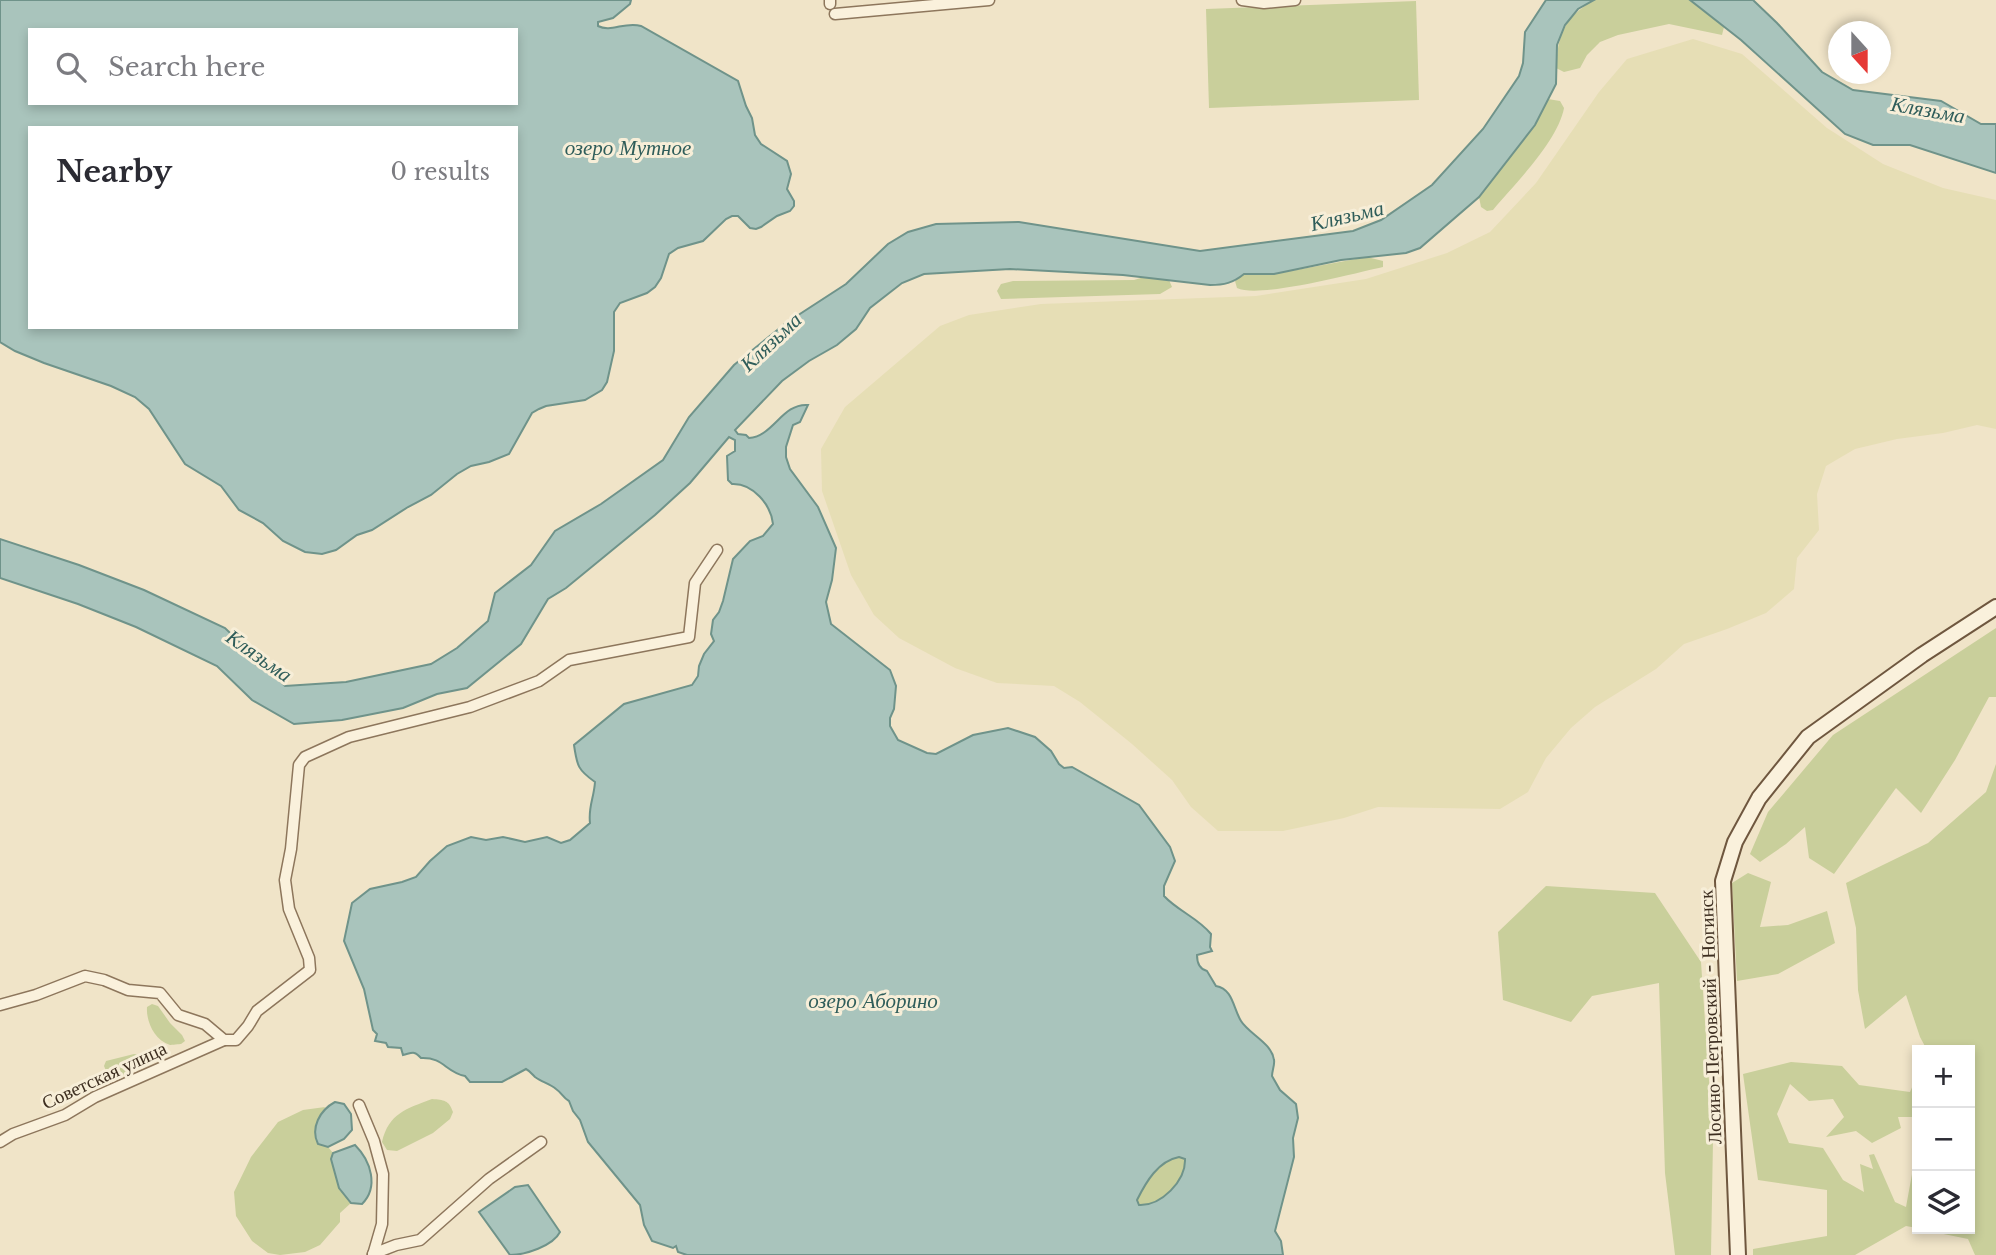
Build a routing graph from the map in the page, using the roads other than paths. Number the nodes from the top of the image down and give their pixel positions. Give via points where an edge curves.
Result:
1 (989, 0) edge
2 (1242, 0) edge
3 (1295, 0) edge
4 (914, 4) edge
5 (835, 14) dead end
6 (717, 550) dead end
7 (1996, 607) edge
8 (0, 1005) edge
9 (224, 1040) junction
10 (359, 1105) dead end
11 (0, 1142) edge
12 (541, 1142) dead end
13 (373, 1254) edge
14 (1738, 1255) edge

1 - 4 street
2 - 3 street
4 - 5 street
6 - 9 street, Советская улица via 695,583 689,637 569,660 539,681 470,707 349,737 305,757 299,765 285,880 289,909 310,970 257,1011 236,1040
7 - 14 main road, Лосино-Петровский - Ногинск via 1808,737 1759,798 1735,842 1723,881
8 - 9 street via 85,976 128,990 160,993 178,1015 205,1024
9 - 11 street, Советская улица
10 - 13 street via 383,1174 382,1224
12 - 13 street via 489,1178 420,1240

